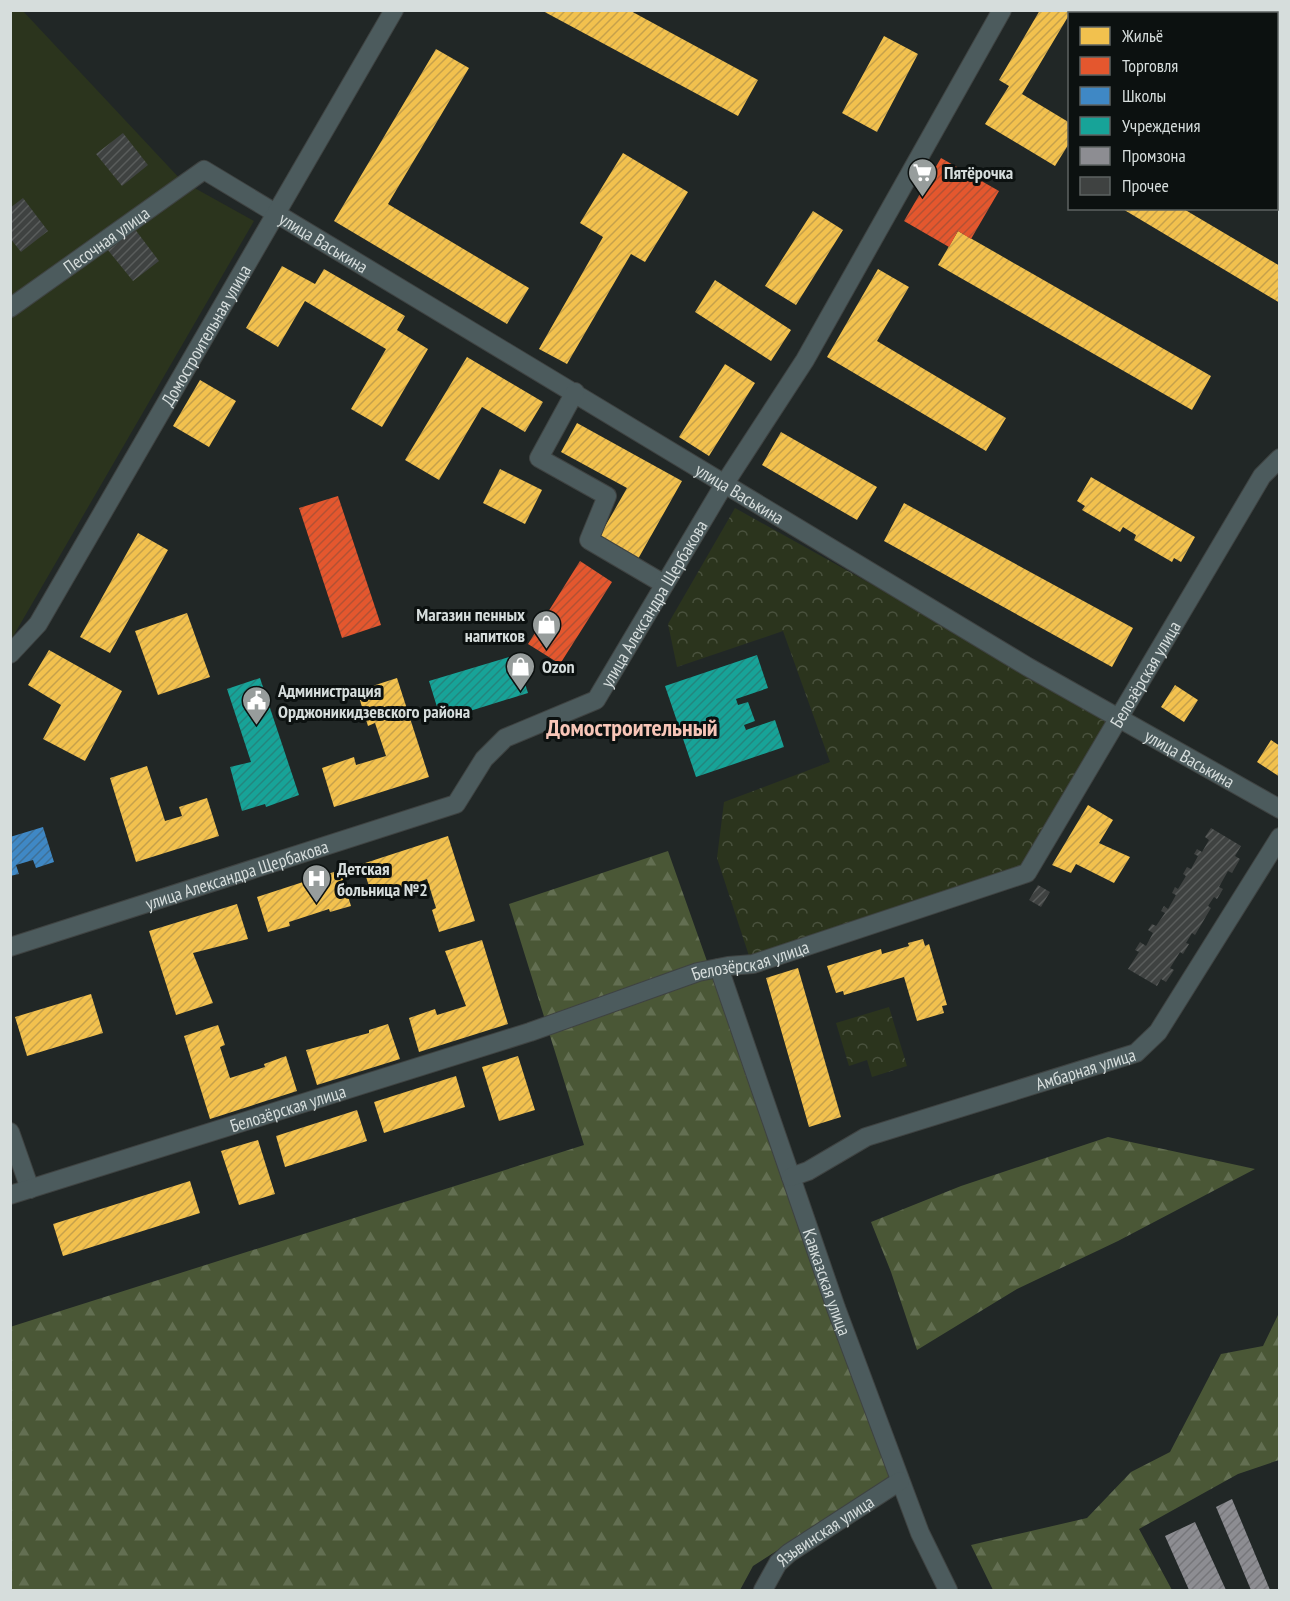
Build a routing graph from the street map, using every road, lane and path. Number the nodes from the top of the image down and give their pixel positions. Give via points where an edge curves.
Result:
1 (394, 10) edge
2 (1002, 10) edge
3 (204, 170) joint
4 (278, 214) junction
5 (10, 308) edge
6 (575, 392) junction
7 (1279, 462) edge
8 (725, 483) junction
9 (664, 584) junction
10 (10, 654) edge
11 (1119, 717) junction
12 (1280, 809) edge
13 (1280, 837) edge
14 (10, 947) edge
15 (719, 968) junction
16 (10, 1132) edge
17 (791, 1177) junction
18 (30, 1189) junction
19 (10, 1196) edge
20 (900, 1481) junction
21 (763, 1590) edge
22 (948, 1590) edge

1 - 4 street, Домостроительная улица
2 - 8 street, улица Александра Щербакова via 805,360
3 - 4 street, улица Васькина
3 - 5 street, Песочная улица
4 - 6 street, улица Васькина
4 - 10 street, Домостроительная улица via 38,624
6 - 8 street, улица Васькина
6 - 9 street via 539,458 607,496 589,540
7 - 11 street, Белозёрская улица via 1262,476
8 - 9 street, улица Александра Щербакова
8 - 11 street, улица Васькина via 1028,667
9 - 14 street, улица Александра Щербакова via 596,700 505,738 484,759 456,804
11 - 12 street, улица Васькина
11 - 15 street, Белозёрская улица via 1027,873 753,964
13 - 17 street, Амбарная улица via 1158,1032 1136,1053 866,1137
15 - 17 street, Кавказская улица
15 - 18 street, Белозёрская улица via 530,1032
16 - 18 street
17 - 20 street, Кавказская улица
18 - 19 street, Белозёрская улица
20 - 21 street, Язьвинская улица via 789,1553 778,1563
20 - 22 street, Кавказская улица

